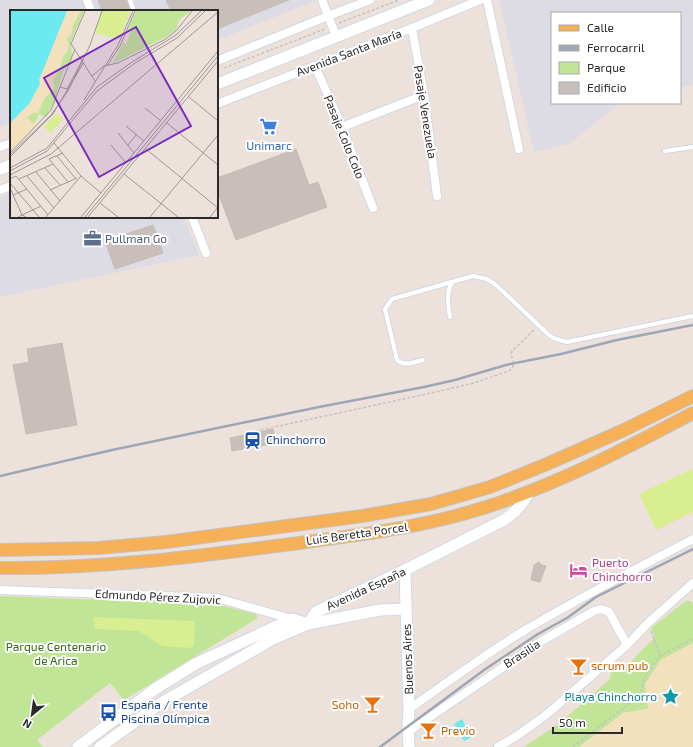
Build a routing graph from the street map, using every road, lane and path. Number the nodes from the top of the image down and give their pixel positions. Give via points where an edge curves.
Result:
1 (87, 0) edge
2 (130, 0) edge
3 (322, 0) edge
4 (370, 0) edge
5 (399, 0) edge
6 (429, 0) edge
7 (480, 0) edge
8 (487, 0) edge
9 (91, 10) edge
10 (134, 10) edge
11 (328, 16) junction
12 (412, 28) junction
13 (334, 31) junction
14 (218, 61) edge
15 (315, 66) junction
16 (224, 68) dead end
17 (218, 84) edge
18 (424, 96) junction
19 (218, 104) edge
20 (342, 127) junction
21 (10, 143) edge
22 (0, 147) edge
23 (693, 147) edge
24 (518, 149) dead end
25 (665, 151) dead end
26 (10, 165) edge
27 (0, 169) edge
28 (10, 186) edge
29 (0, 190) edge
30 (437, 196) dead end
31 (373, 208) dead end
32 (192, 218) edge
33 (206, 252) dead end
34 (452, 282) junction
35 (693, 316) edge
36 (450, 317) dead end
37 (538, 326) junction
38 (423, 360) dead end
39 (693, 396) edge
40 (693, 413) edge
41 (251, 432) dead end
42 (529, 492) junction
43 (693, 539) edge
44 (0, 550) edge
45 (0, 568) edge
46 (405, 570) junction
47 (693, 583) edge
48 (0, 590) edge
49 (406, 609) junction
50 (276, 614) junction
51 (292, 619) junction
52 (648, 623) junction
53 (308, 624) junction
54 (271, 629) junction
55 (693, 639) edge
56 (627, 645) junction
57 (660, 656) junction
58 (409, 710) junction
59 (408, 732) junction
60 (78, 747) edge
61 (100, 747) edge
62 (409, 747) edge
63 (498, 747) edge
64 (573, 747) edge

1 - 9 street
2 - 10 lane
3 - 11 street
4 - 11 street
5 - 13 path
6 - 13 street, Avenida Santa María
7 - 12 street, Avenida Santa María
8 - 24 street
11 - 13 street
11 - 14 street
12 - 15 street, Avenida Santa María
12 - 18 street, Pasaje Venezuela
13 - 16 path
13 - 17 street, Avenida Santa María
15 - 19 street, Avenida Santa María
15 - 20 street, Pasaje Colo Colo
18 - 20 street
18 - 30 street, Pasaje Venezuela
20 - 31 street, Pasaje Colo Colo
21 - 22 street
23 - 25 lane
26 - 27 street
28 - 29 street
32 - 33 street
34 - 36 lane via 448,290
34 - 37 lane via 473,276 487,279
34 - 38 lane via 392,298 385,309 397,360 401,364
35 - 37 lane via 567,342 550,336
37 - 41 path via 512,351 514,364 509,371 474,383
39 - 44 main road, Luis Beretta Porcel via 630,428 540,467 490,487 431,504 362,516 166,542 98,548
40 - 42 main road, Luis Beretta Porcel via 592,464
42 - 45 main road, Luis Beretta Porcel via 440,520 362,534 160,560
42 - 46 street, Avenida España via 518,508 504,520
43 - 58 street via 583,597 516,636
46 - 49 street, Buenos Aires
46 - 53 street, Avenida España via 316,612
47 - 52 street
48 - 50 street, Edmundo Pérez Zujovic via 217,598
49 - 53 street, Edmundo Pérez Zujovic via 380,610
49 - 58 street, Buenos Aires
50 - 51 street, Edmundo Pérez Zujovic
50 - 54 street via 278,619
51 - 53 street, Edmundo Pérez Zujovic
51 - 54 street
52 - 56 street
52 - 57 path
53 - 61 street, Avenida España via 273,639 160,703
54 - 60 street via 188,668 155,689
55 - 57 path
56 - 59 street, Brasilia via 610,612 602,609 594,611 540,642
56 - 63 street via 546,715
57 - 64 path via 642,684 641,698 630,703
58 - 59 street, Buenos Aires
59 - 62 street, Buenos Aires

